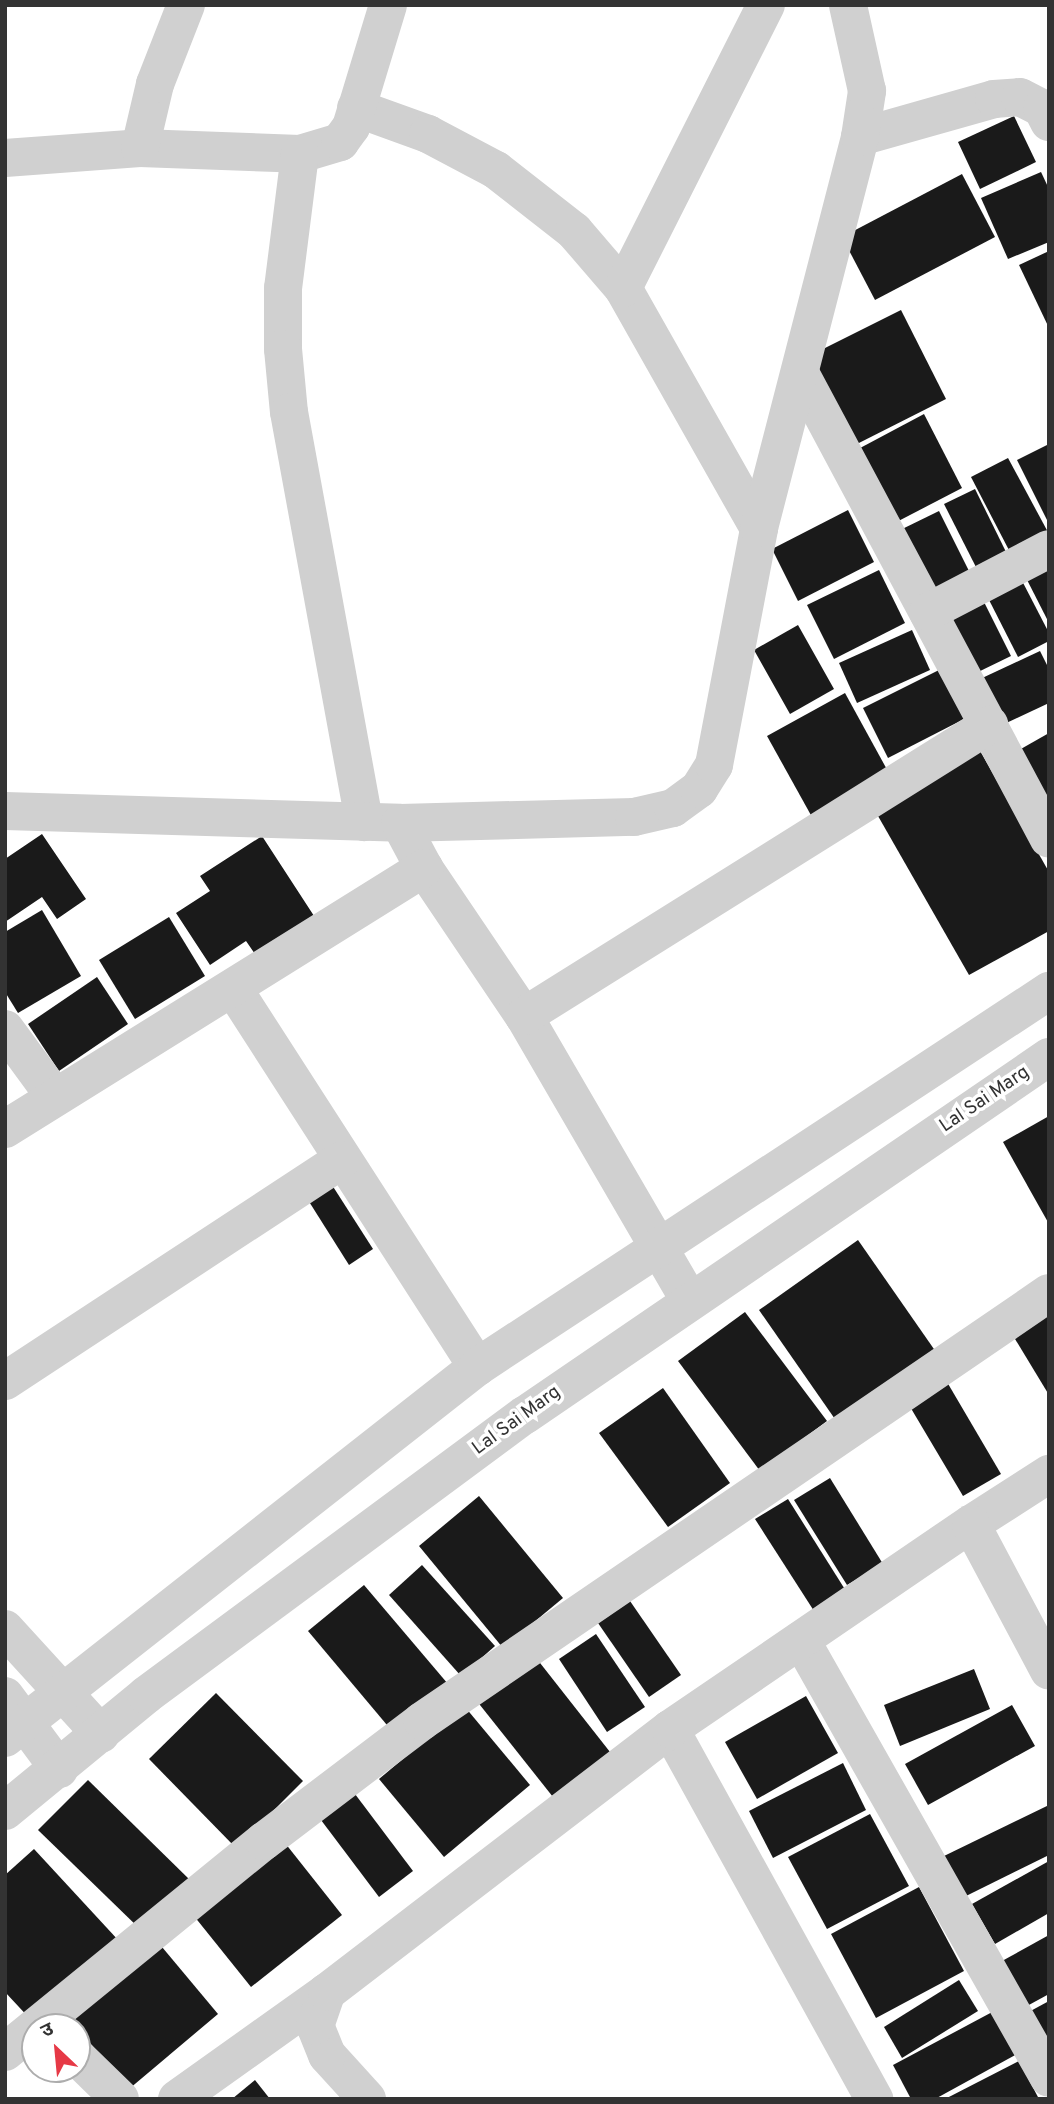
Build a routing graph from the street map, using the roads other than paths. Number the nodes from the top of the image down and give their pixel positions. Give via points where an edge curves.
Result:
1 (186, 5) edge
2 (388, 5) edge
3 (766, 5) edge
4 (848, 5) edge
5 (356, 108) junction
6 (1049, 122) edge
7 (860, 137) junction
8 (141, 148) junction
9 (300, 154) junction
10 (5, 158) edge
11 (623, 288) junction
12 (800, 373) junction
13 (760, 528) junction
14 (1049, 549) edge
15 (928, 612) junction
16 (989, 725) junction
17 (5, 811) edge
18 (382, 822) junction
19 (1049, 839) edge
20 (424, 868) junction
21 (233, 988) junction
22 (1049, 991) edge
23 (524, 1016) junction
24 (5, 1029) edge
25 (1049, 1058) edge
26 (55, 1097) junction
27 (5, 1129) edge
28 (341, 1160) junction
29 (657, 1247) junction
30 (1049, 1293) edge
31 (689, 1300) junction
32 (477, 1367) junction
33 (5, 1381) edge
34 (1049, 1475) edge
35 (971, 1524) junction
36 (5, 1629) edge
37 (801, 1640) junction
38 (1049, 1671) edge
39 (64, 1689) junction
40 (12, 1718) edge
41 (670, 1729) junction
42 (101, 1734) junction
43 (59, 1769) junction
44 (5, 1811) edge
45 (327, 1992) junction
46 (57, 2013) edge
47 (21, 2041) edge
48 (5, 2052) edge
49 (91, 2071) edge
50 (1049, 2078) edge
51 (120, 2099) edge
52 (177, 2099) edge
53 (367, 2099) edge
54 (874, 2099) edge

1 - 8 street via 155,84
2 - 5 street
3 - 11 street
4 - 7 street via 867,91
5 - 9 street via 351,127 340,142
5 - 11 street via 428,134 496,170 574,231
6 - 7 street via 1042,108 1020,97 994,99
7 - 12 street
8 - 9 street
8 - 10 street
9 - 18 street via 284,277 283,349 289,412
11 - 13 street
12 - 13 street
12 - 15 street
13 - 18 street via 714,765 699,789 673,807 634,817
14 - 15 street
15 - 16 street
16 - 19 street
16 - 23 street
17 - 18 street
18 - 20 street
20 - 21 street
20 - 23 street
21 - 26 street
21 - 28 street
22 - 29 street
23 - 29 street
24 - 26 street
25 - 31 street, Lal Sai Marg
26 - 27 street
28 - 32 street
28 - 33 street
29 - 31 street
29 - 32 street
30 - 46 street via 422,1721 264,1841
31 - 42 street, Lal Sai Marg via 524,1415 146,1695
32 - 39 street
34 - 35 street
35 - 37 street
35 - 38 street
36 - 39 street
37 - 41 street
37 - 50 street
39 - 40 street
39 - 42 street
40 - 43 street
41 - 45 street
41 - 54 street
42 - 43 street, Lal Sai Marg
43 - 44 street, Lal Sai Marg
45 - 52 street
45 - 53 street via 315,2026 327,2055
47 - 48 street
49 - 51 street

